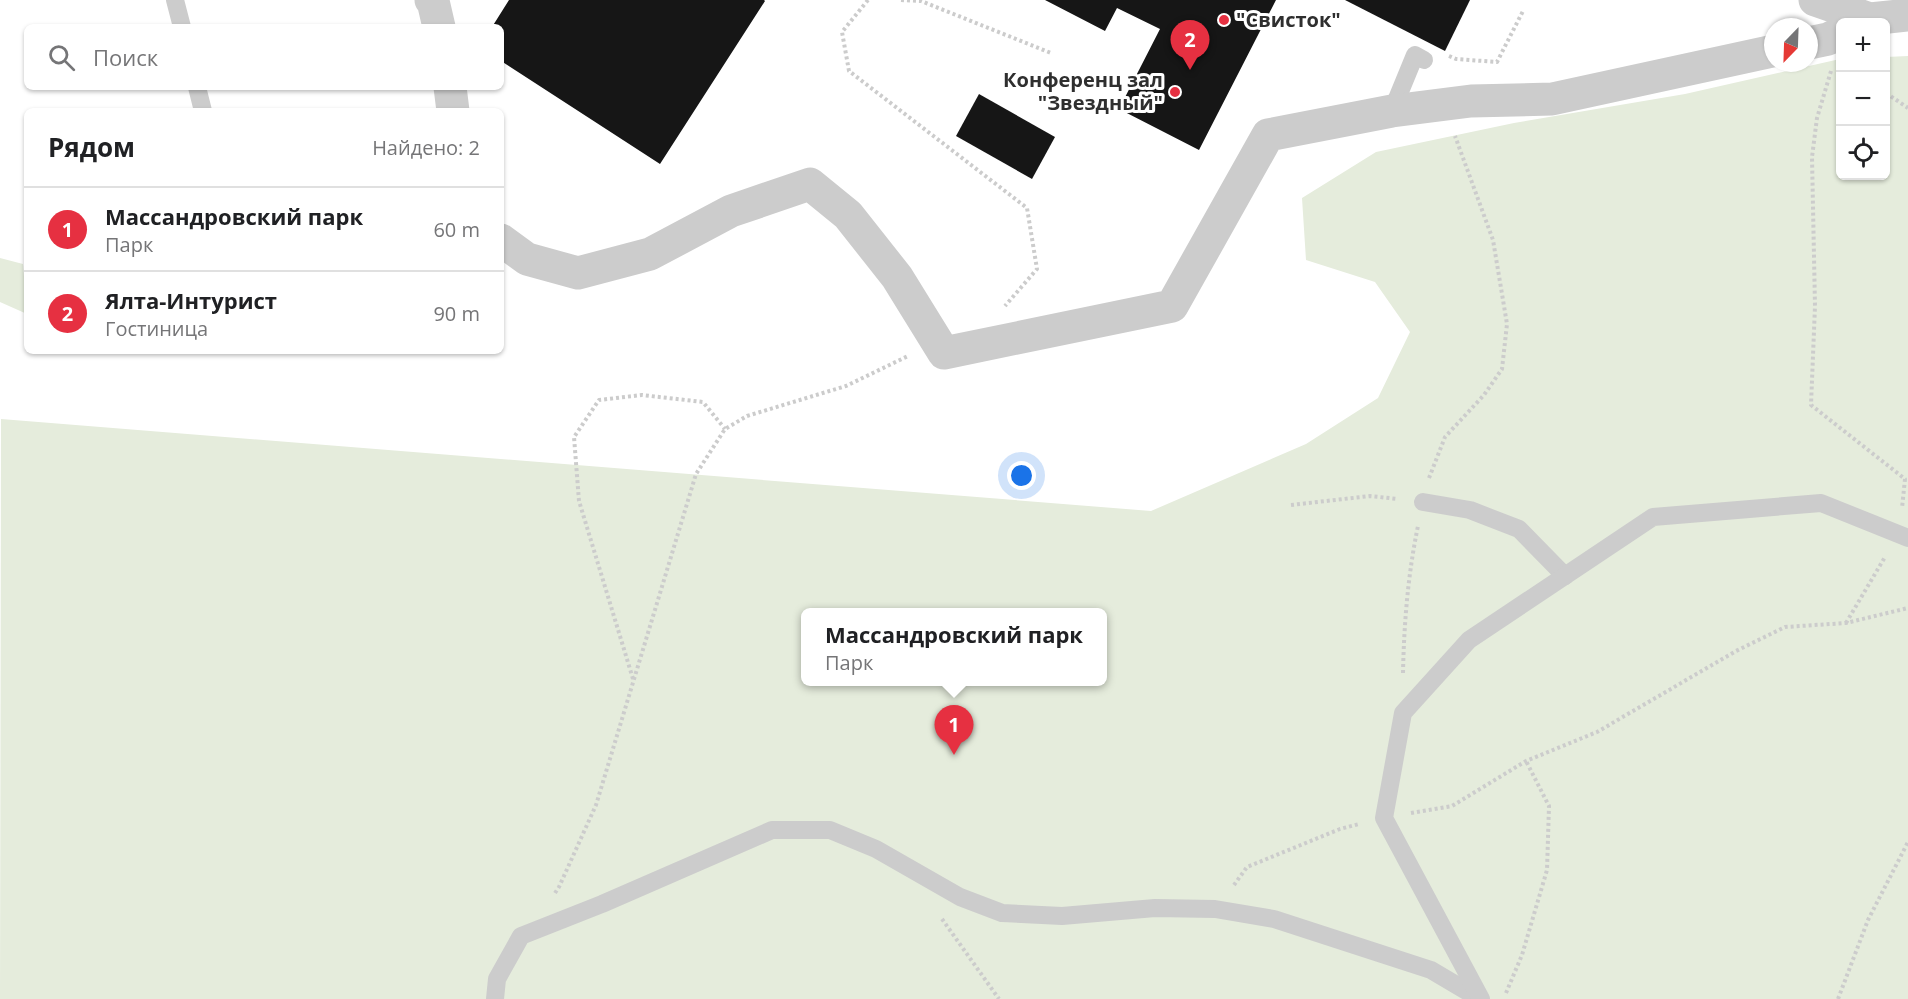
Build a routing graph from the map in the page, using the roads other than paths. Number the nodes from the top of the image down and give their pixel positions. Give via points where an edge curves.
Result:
1 (175, 0) edge
2 (431, 0) edge
3 (1815, 0) edge
4 (1908, 15) edge
5 (1859, 18) edge
6 (1887, 18) edge
7 (181, 24) edge
8 (438, 24) edge
9 (1836, 35) edge
10 (1818, 41) edge
11 (1764, 53) edge
12 (1424, 60) road end
13 (198, 90) edge
14 (450, 90) edge
15 (202, 108) edge
16 (453, 108) edge
17 (1392, 111) junction
18 (504, 242) edge
19 (1423, 502) road end
20 (1903, 536) edge
21 (1565, 576) junction
22 (495, 999) edge
23 (1480, 999) edge

1 - 7 lane
2 - 8 street
3 - 5 street
4 - 6 street
9 - 10 street
11 - 17 street via 1552,99 1471,101
12 - 17 lane via 1415,56
13 - 15 lane
14 - 16 street
17 - 18 street via 1268,135 1172,306 944,353 897,277 848,215 810,184 730,211 650,254 578,273 527,260
19 - 21 lane via 1470,510 1519,529
20 - 21 lane via 1821,503 1653,517
21 - 23 lane via 1468,640 1403,713 1384,818
22 - 23 lane via 497,980 521,936 772,830 830,830 876,849 960,897 1002,913 1062,916 1155,908 1215,909 1274,919 1431,970

